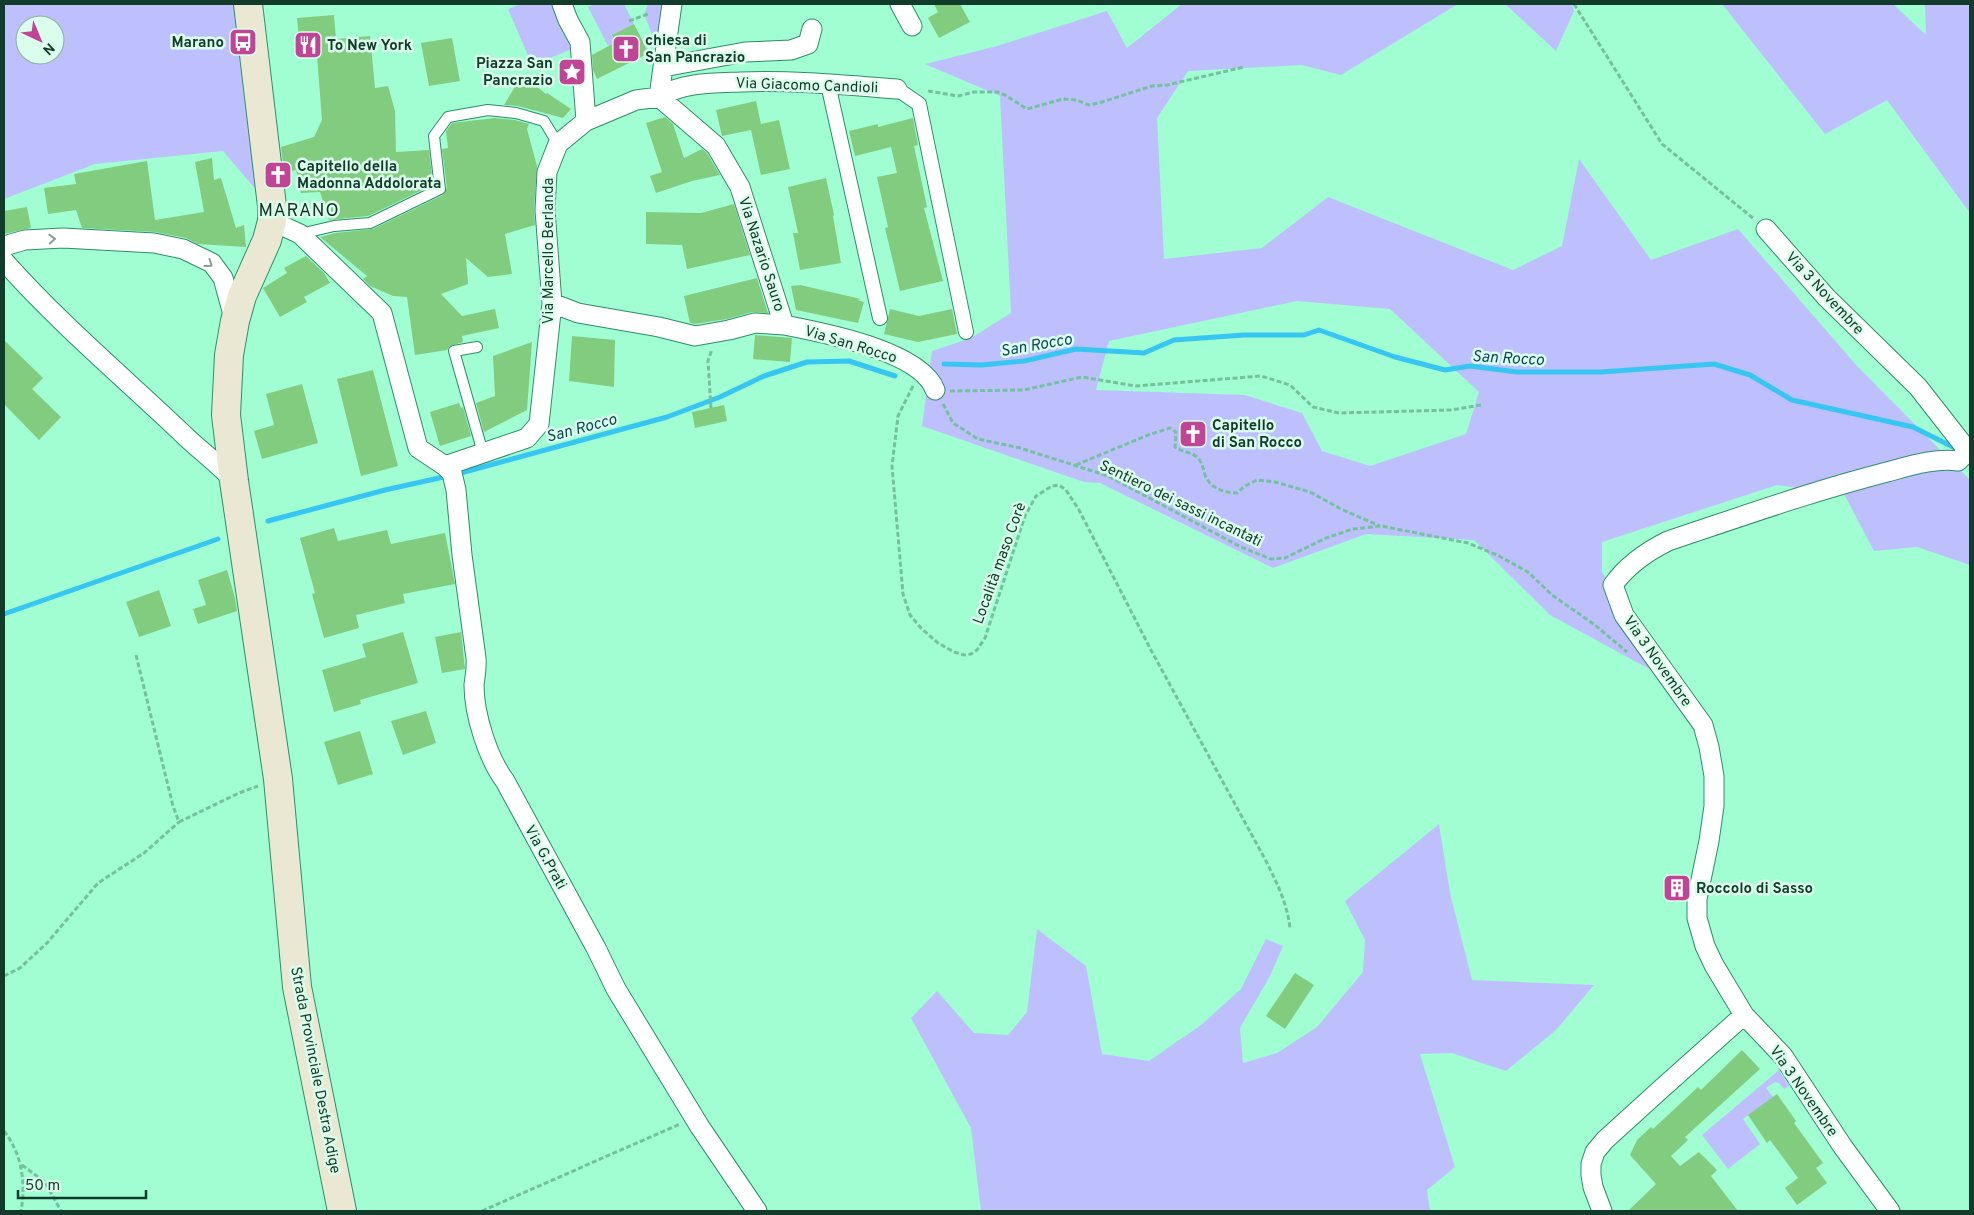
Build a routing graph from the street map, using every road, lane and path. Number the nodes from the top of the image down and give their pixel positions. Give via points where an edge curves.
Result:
1 (248, 4) edge
2 (562, 4) edge
3 (672, 4) edge
4 (900, 4) edge
5 (1574, 4) edge
6 (648, 14) dead end
7 (629, 21) dead end
8 (912, 26) dead end
9 (812, 29) dead end
10 (663, 67) junction
11 (1244, 67) dead end
12 (828, 84) junction
13 (897, 89) junction
14 (659, 97) junction
15 (586, 121) junction
16 (558, 144) junction
17 (272, 221) junction
18 (1766, 229) joint
19 (300, 234) junction
20 (4, 246) edge
21 (4, 261) edge
22 (552, 303) junction
23 (880, 318) dead end
24 (235, 322) junction
25 (784, 325) junction
26 (717, 332) junction
27 (966, 332) dead end
28 (477, 347) dead end
29 (920, 372) junction
30 (935, 390) junction
31 (1481, 405) dead end
32 (711, 408) dead end
33 (482, 453) junction
34 (1075, 465) junction
35 (451, 476) junction
36 (234, 480) junction
37 (1381, 526) junction
38 (1630, 654) dead end
39 (136, 655) dead end
40 (278, 779) junction
41 (179, 822) junction
42 (1290, 928) dead end
43 (4, 976) edge
44 (1744, 1015) junction
45 (694, 1118) junction
46 (4, 1131) edge
47 (22, 1165) junction
48 (21, 1211) edge
49 (61, 1211) edge
50 (342, 1211) edge
51 (482, 1211) edge
52 (757, 1211) edge
53 (1602, 1211) edge
54 (1890, 1211) edge

1 - 17 main road, Strada Provinciale Destra Adige
2 - 15 street via 580,42
3 - 10 street
4 - 8 street
5 - 18 path via 1662,144
6 - 7 path
9 - 10 street via 808,44 791,50 746,52
10 - 14 street
11 - 13 path via 1145,88 1099,104 1063,99 1027,109 997,92 958,96
12 - 13 street, Via Giacomo Candioli
12 - 14 street, Via Giacomo Candioli via 714,83 673,90
12 - 23 street
13 - 27 street via 919,104
14 - 15 street via 636,100
14 - 25 street, Via Nazario Sauro via 716,146 740,187
15 - 16 street, Via Marcello Berlanda
16 - 19 lane via 544,122 516,113 488,110 448,117 434,136 440,189 370,223 334,226
16 - 22 street, Via Marcello Berlanda via 547,172 545,210
17 - 19 street
17 - 24 main road, Strada Provinciale Destra Adige
18 - 44 street, Via 3 Novembre via 1826,297 1918,387 1968,451 1961,458 1928,462 1858,479 1668,541 1646,552 1622,572 1613,585 1624,615 1703,725 1714,776 1714,806 1697,899 1697,918 1700,934 1714,965
19 - 35 street via 382,313 418,448
20 -> 24 street via 25,240 63,238 154,243 183,249 212,263 223,278
21 - 36 street via 94,353
22 - 26 street, Via Nazario Sauro via 578,313 695,336
22 - 33 street, Via Marcello Berlanda via 539,424 527,438
24 - 36 main road, Strada Provinciale Destra Adige via 229,355 226,415
25 - 26 street, Via Nazario Sauro via 755,323
25 - 29 street, Via San Rocco via 896,355
26 - 32 path via 708,361
28 - 33 lane via 454,351
29 - 30 street, Via San Rocco
29 - 42 path, Località maso Corè via 898,416 892,466 903,594 910,615 932,638 954,652 964,655 977,650 985,638 1026,516 1036,496 1052,486 1059,485 1066,490 1266,861 1284,898
30 - 31 path via 1024,390 1082,377 1136,386 1261,376 1290,385 1313,407 1339,413 1451,410
30 - 34 path, Sentiero dei sassi incantati via 953,423 978,439
33 - 35 street, Via Marcello Berlanda
34 - 37 path, Sentiero dei sassi incantati via 1108,476 1241,548 1271,559 1285,558 1353,529
34 - 37 path via 1170,428 1176,432 1176,448 1198,458 1205,476 1224,493 1237,493 1257,480 1275,482 1310,492
35 - 45 street, Via G.Prati via 476,658 474,685 487,749 616,989
36 - 40 main road, Strada Provinciale Destra Adige
37 - 38 path, Sentiero dei sassi incantati via 1468,544 1497,555 1528,572 1552,595
39 - 41 path via 172,806
40 - 41 path via 239,792
40 - 50 main road, Strada Provinciale Destra Adige via 297,987
41 - 43 path via 144,853 98,883 47,943 20,968
44 - 53 street via 1595,1152 1590,1174
44 - 54 street, Via 3 Novembre via 1783,1056
45 - 51 path
45 - 52 street, Via G.Prati
46 - 47 path
47 - 48 path
47 - 49 path via 45,1182

